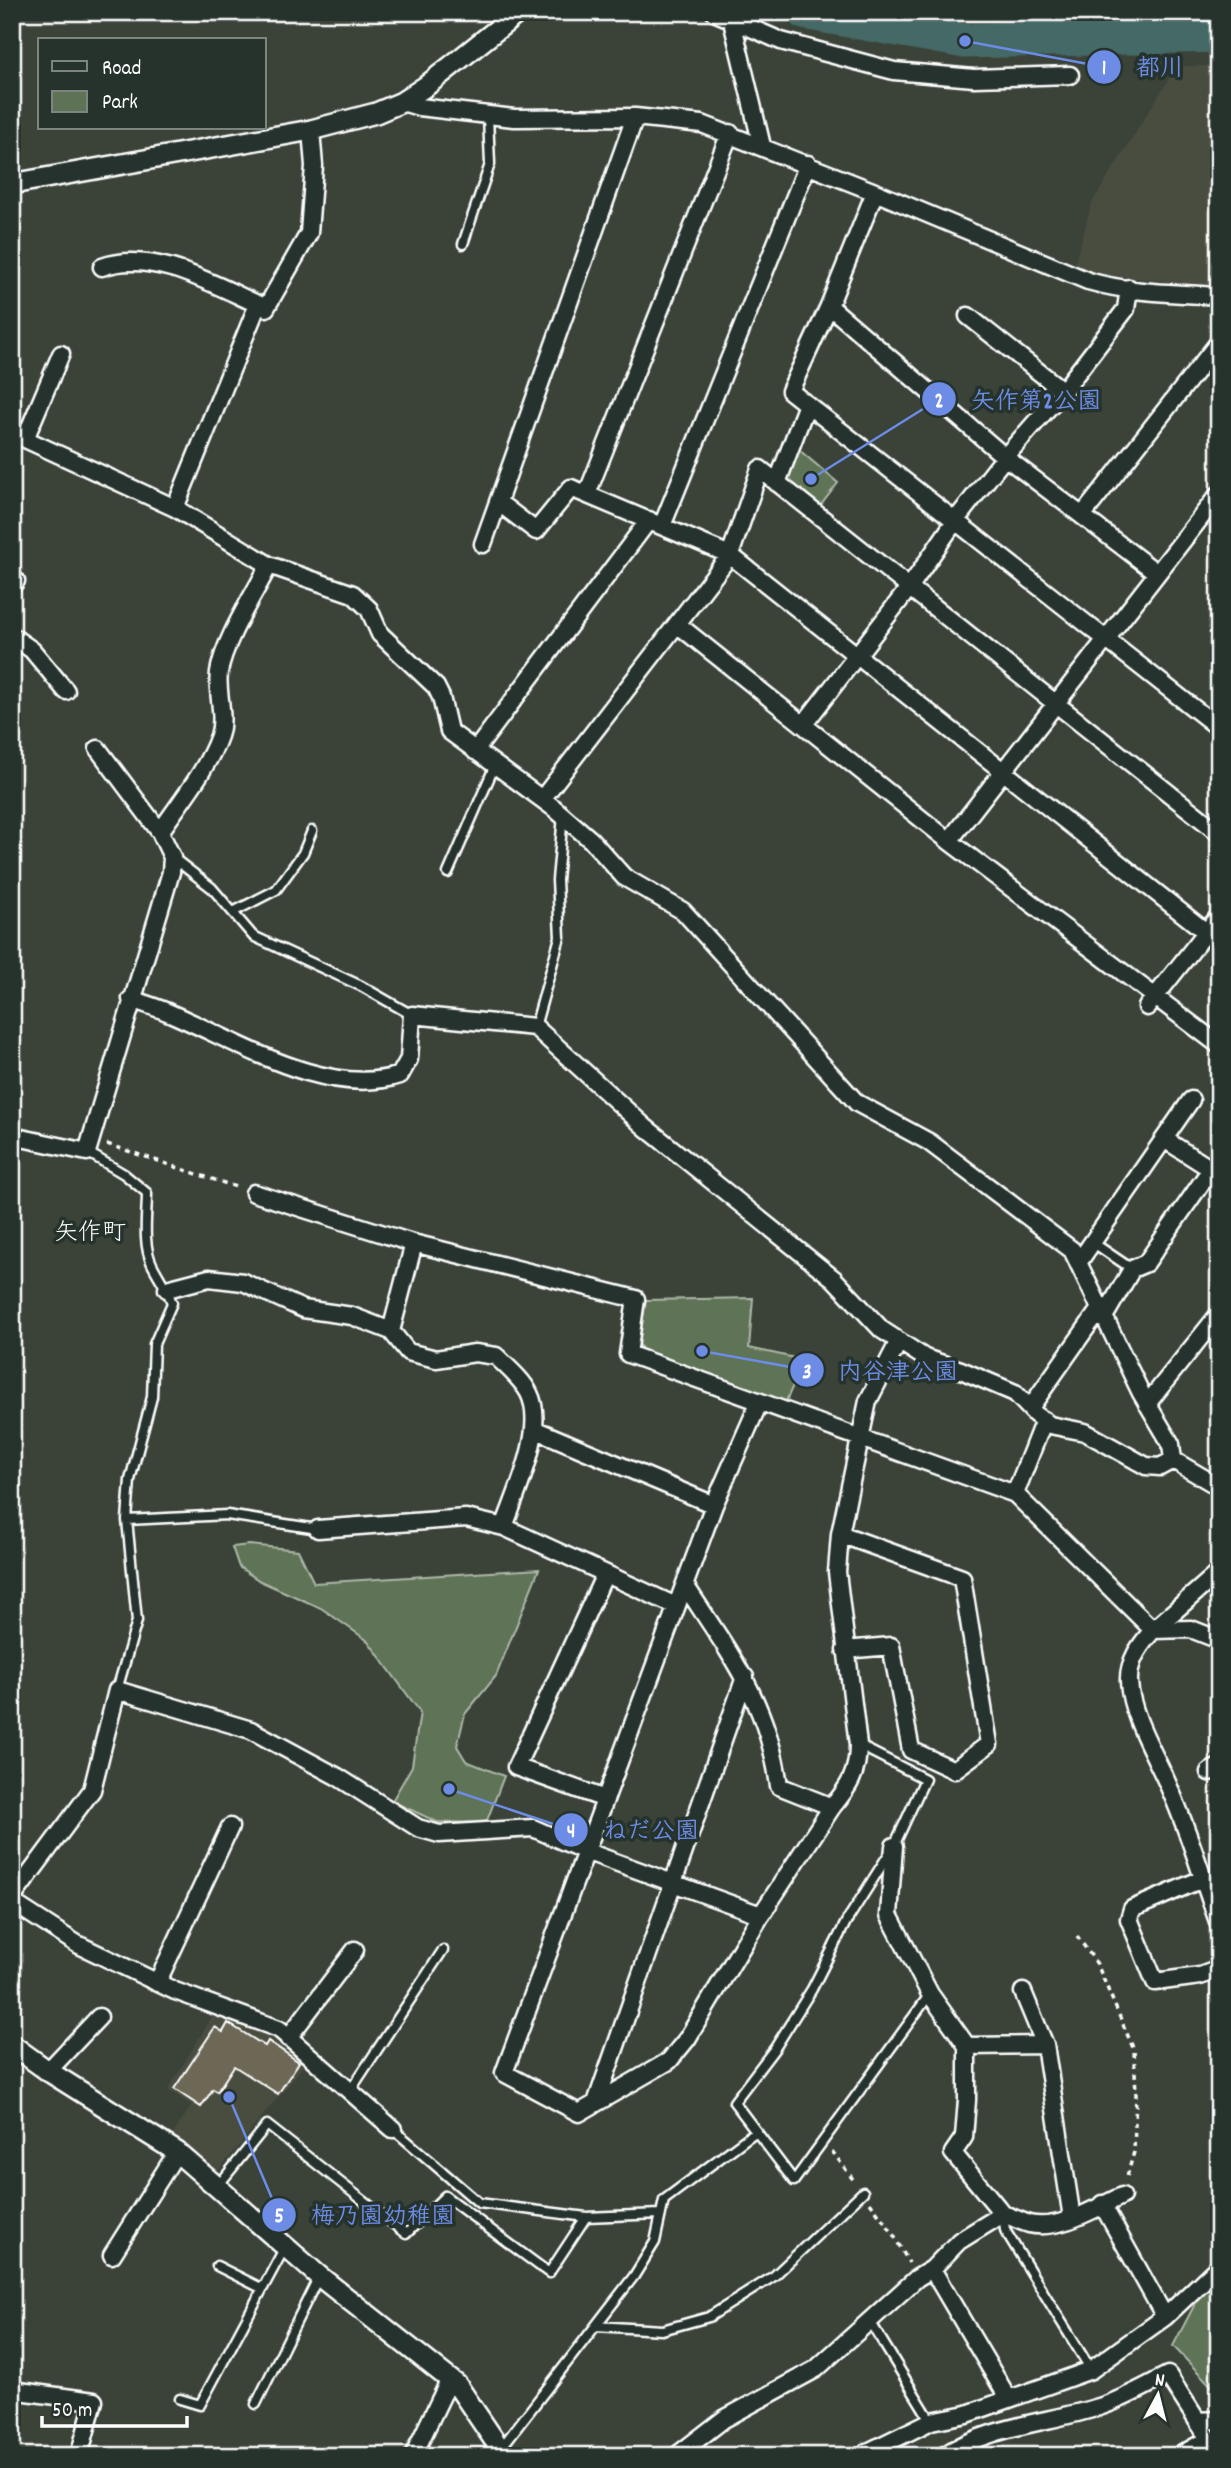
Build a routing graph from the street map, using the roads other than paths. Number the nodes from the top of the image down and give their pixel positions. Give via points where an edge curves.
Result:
1 (519, 12) edge
2 (714, 12) edge
3 (732, 21) junction
4 (1070, 75) dead end
5 (402, 102) junction
6 (488, 116) junction
7 (635, 117) junction
8 (311, 130) junction
9 (730, 134) junction
10 (762, 146) junction
11 (808, 164) junction
12 (12, 184) edge
13 (875, 191) junction
14 (463, 244) dead end
15 (102, 267) dead end
16 (1129, 288) junction
17 (1219, 296) edge
18 (258, 304) junction
19 (829, 306) junction
20 (968, 316) dead end
21 (1219, 342) edge
22 (61, 354) dead end
23 (1063, 391) junction
24 (807, 404) junction
25 (19, 436) edge
26 (1006, 457) junction
27 (777, 483) junction
28 (587, 494) junction
29 (498, 502) junction
30 (1216, 502) edge
31 (175, 508) junction
32 (1082, 516) junction
33 (955, 521) junction
34 (656, 523) junction
35 (483, 544) dead end
36 (730, 555) junction
37 (269, 565) junction
38 (1157, 573) junction
39 (12, 578) edge
40 (12, 585) edge
41 (909, 588) junction
42 (677, 624) junction
43 (12, 636) edge
44 (1106, 639) junction
45 (857, 656) junction
46 (66, 691) dead end
47 (1056, 704) junction
48 (804, 724) junction
49 (1219, 728) edge
50 (98, 749) dead end
51 (475, 751) junction
52 (495, 765) junction
53 (1003, 772) junction
54 (542, 799) junction
55 (563, 816) junction
56 (160, 831) junction
57 (312, 831) dead end
58 (1219, 833) edge
59 (949, 841) junction
60 (172, 857) junction
61 (448, 873) dead end
62 (233, 912) junction
63 (1219, 916) edge
64 (1206, 932) junction
65 (131, 999) junction
66 (1151, 1003) junction
67 (412, 1015) junction
68 (535, 1027) junction
69 (1219, 1045) edge
70 (1191, 1100) dead end
71 (12, 1136) edge
72 (1164, 1139) junction
73 (90, 1145) junction
74 (1215, 1171) edge
75 (254, 1193) road end
76 (1092, 1242) junction
77 (414, 1243) junction
78 (1078, 1262) junction
79 (1132, 1269) junction
80 (167, 1289) junction
81 (1101, 1314) junction
82 (1219, 1314) edge
83 (391, 1331) junction
84 (899, 1341) junction
85 (759, 1403) junction
86 (1147, 1404) junction
87 (1030, 1408) junction
88 (1044, 1420) junction
89 (534, 1429) junction
90 (862, 1440) junction
91 (1173, 1460) junction
92 (1219, 1487) edge
93 (1014, 1494) junction
94 (714, 1505) junction
95 (127, 1520) junction
96 (504, 1527) junction
97 (318, 1529) joint
98 (841, 1534) junction
99 (1219, 1572) edge
100 (605, 1574) junction
101 (685, 1585) junction
102 (676, 1606) junction
103 (1153, 1630) junction
104 (1219, 1640) edge
105 (845, 1650) junction
106 (745, 1677) junction
107 (117, 1690) junction
108 (858, 1745) junction
109 (605, 1799) junction
110 (832, 1807) junction
111 (230, 1827) dead end
112 (894, 1846) junction
113 (585, 1851) junction
114 (1202, 1878) junction
115 (675, 1882) junction
116 (12, 1900) edge
117 (761, 1916) junction
118 (1219, 1924) edge
119 (355, 1950) dead end
120 (443, 1950) dead end
121 (1219, 1969) edge
122 (156, 1983) junction
123 (1023, 1992) dead end
124 (930, 1994) junction
125 (99, 2017) dead end
126 (288, 2038) junction
127 (12, 2045) edge
128 (1045, 2045) junction
129 (967, 2046) junction
130 (48, 2071) junction
131 (349, 2092) junction
132 (596, 2103) junction
133 (393, 2129) joint
134 (755, 2132) junction
135 (177, 2152) junction
136 (217, 2187) junction
137 (863, 2193) road end
138 (1122, 2196) road end
139 (1102, 2204) junction
140 (661, 2214) junction
141 (1003, 2214) junction
142 (586, 2217) junction
143 (1072, 2218) junction
144 (285, 2247) junction
145 (112, 2255) dead end
146 (217, 2266) dead end
147 (1219, 2266) edge
148 (932, 2269) junction
149 (319, 2276) junction
150 (261, 2288) junction
151 (1165, 2318) junction
152 (870, 2321) junction
153 (596, 2326) junction
154 (1091, 2370) junction
155 (450, 2379) junction
156 (12, 2390) edge
157 (1008, 2398) junction
158 (180, 2399) dead end
159 (256, 2404) dead end
160 (1219, 2420) edge
161 (930, 2421) junction
162 (1197, 2421) junction
163 (961, 2451) edge
164 (503, 2452) edge
165 (79, 2456) edge
166 (413, 2456) edge
167 (677, 2456) edge
168 (860, 2456) edge
169 (943, 2456) edge
170 (1180, 2456) edge

1 - 5 street
2 - 3 street
3 - 4 street via 781,41 894,71 974,78
3 - 10 street
5 - 6 street
5 - 8 street
6 - 7 street
6 - 14 lane via 490,164
7 - 9 street via 702,124
7 - 29 street
8 - 12 street
8 - 18 street via 314,166 309,233 265,308
9 - 10 street
9 - 28 street
10 - 11 street
11 - 13 street
11 - 34 street
13 - 16 street via 1088,281
13 - 19 street
15 - 18 street via 119,261 149,262 197,276
16 - 17 street
16 - 23 street via 1126,309
18 - 31 street
19 - 24 street via 790,391
19 - 26 street
20 - 23 street
21 - 32 street
22 - 25 street
23 - 26 street
24 - 27 street
24 - 33 street
25 - 31 street
26 - 32 street
26 - 33 street
27 - 36 street via 760,469
27 - 41 street
28 - 29 street via 571,488 536,531
28 - 34 street
29 - 35 street
30 - 38 street
31 - 37 street
32 - 38 street
33 - 41 street
33 - 44 street
34 - 36 street
34 - 51 street
36 - 42 street
36 - 45 street
37 - 51 street via 353,594 369,608 380,634 436,687 449,732
37 - 56 street via 224,652 219,673 219,735
38 - 44 street
39 - 40 street via 16,581
41 - 45 street
41 - 47 street
42 - 48 street
42 - 54 street
43 - 46 street via 32,650
44 - 47 street
44 - 49 street
45 - 48 street
45 - 53 street
47 - 53 street
47 - 58 street
48 - 59 street
50 - 56 street
51 - 52 street
52 - 54 street
52 - 61 lane
53 - 59 street
53 - 64 street
54 - 55 street
55 - 68 lane via 557,880 559,937
55 - 78 street via 624,877 683,911 856,1103 929,1142 1072,1250
56 - 60 street
57 - 62 lane via 303,853 276,890
59 - 66 street
60 - 62 lane via 212,888
60 - 65 street
62 - 67 lane via 253,936
63 - 64 street
64 - 66 street
65 - 67 street via 254,1054 352,1080 382,1081 400,1075 409,1059
65 - 73 street
66 - 69 street
67 - 68 street
68 - 84 street via 645,1127 834,1279 882,1330
70 - 72 street
71 - 73 street
72 - 74 street
72 - 76 street
73 - 80 lane via 147,1193 147,1244
74 - 79 street via 1146,1263
75 - 77 street
76 - 78 street
76 - 79 lane
77 - 83 street
77 - 85 street via 636,1299 628,1354
78 - 81 street
79 - 81 street
80 - 83 street via 209,1278 243,1282 303,1309 352,1316
80 - 95 lane via 172,1303 154,1344 152,1397 130,1480
81 - 86 street
81 - 87 street
82 - 86 street
83 - 89 street via 408,1352 436,1359 475,1353 496,1356 530,1394
84 - 87 street via 925,1358 1015,1393
84 - 90 street via 868,1401
85 - 90 street
85 - 94 street
86 - 91 street via 1171,1444
87 - 88 street
88 - 91 street via 1085,1432 1146,1466 1160,1467
88 - 93 street
89 - 94 street
89 - 96 street
90 - 93 street
90 - 98 street
91 - 92 street
93 - 103 street
94 - 101 street
95 - 97 lane via 227,1515
95 - 107 lane via 137,1621
96 - 97 street via 466,1518
96 - 100 street
98 - 105 street via 836,1572
98 - 105 street via 962,1578 989,1744 954,1770 911,1750 891,1646
99 - 103 street
100 - 102 street
100 - 109 street via 516,1767
101 - 102 street
101 - 106 street
102 - 109 street
103 - 104 street via 1191,1629
103 - 114 street via 1139,1646 1129,1682 1140,1725 1170,1788
105 - 108 street
106 - 110 street via 775,1752 779,1786
106 - 115 street
107 - 113 street via 251,1730 418,1828 439,1834 533,1828
107 - 116 street via 92,1790
108 - 110 street via 858,1766
108 - 112 lane via 925,1779
109 - 113 street
110 - 117 street
111 - 122 street
112 - 124 street via 889,1915
112 - 134 lane via 782,2036 734,2102
113 - 115 street
113 - 132 street via 505,2073 579,2113
114 - 118 street
114 - 121 street via 1132,1909 1129,1919 1156,1982
115 - 117 street
115 - 132 street
116 - 122 street via 77,1944
117 - 132 street via 670,2062
119 - 126 street
120 - 131 lane
122 - 126 street via 279,2029
123 - 128 street
124 - 129 street
124 - 134 lane via 794,2181
125 - 130 street
126 - 131 street
127 - 130 street
128 - 129 street
128 - 143 street
129 - 141 street via 964,2137 953,2153
130 - 135 street
131 - 133 street
133 - 142 lane via 479,2203
134 - 140 lane via 664,2200
135 - 136 street
135 - 145 street
136 - 142 lane via 267,2125 406,2234 445,2196 549,2273
136 - 144 street
137 - 153 lane via 774,2276 709,2317 662,2330
138 - 139 street
139 - 143 street
139 - 151 street
140 - 142 lane
140 - 153 lane via 655,2242
141 - 143 street via 1047,2225
141 - 148 street via 959,2241
141 - 154 lane via 1005,2230
144 - 149 street
144 - 150 lane
146 - 150 lane
147 - 151 street
148 - 152 street
148 - 157 street
149 - 155 street
149 - 159 lane
150 - 158 lane via 200,2405
151 - 154 street
152 - 161 lane
152 - 167 street via 816,2369 724,2419
153 - 164 lane
154 - 157 street
155 - 164 street
155 - 166 street
156 - 165 street via 94,2401
157 - 161 street via 967,2414
160 - 162 street
161 - 168 street
162 - 163 street via 1168,2375 1101,2407 981,2437
162 - 170 street via 1209,2438
163 - 169 street

